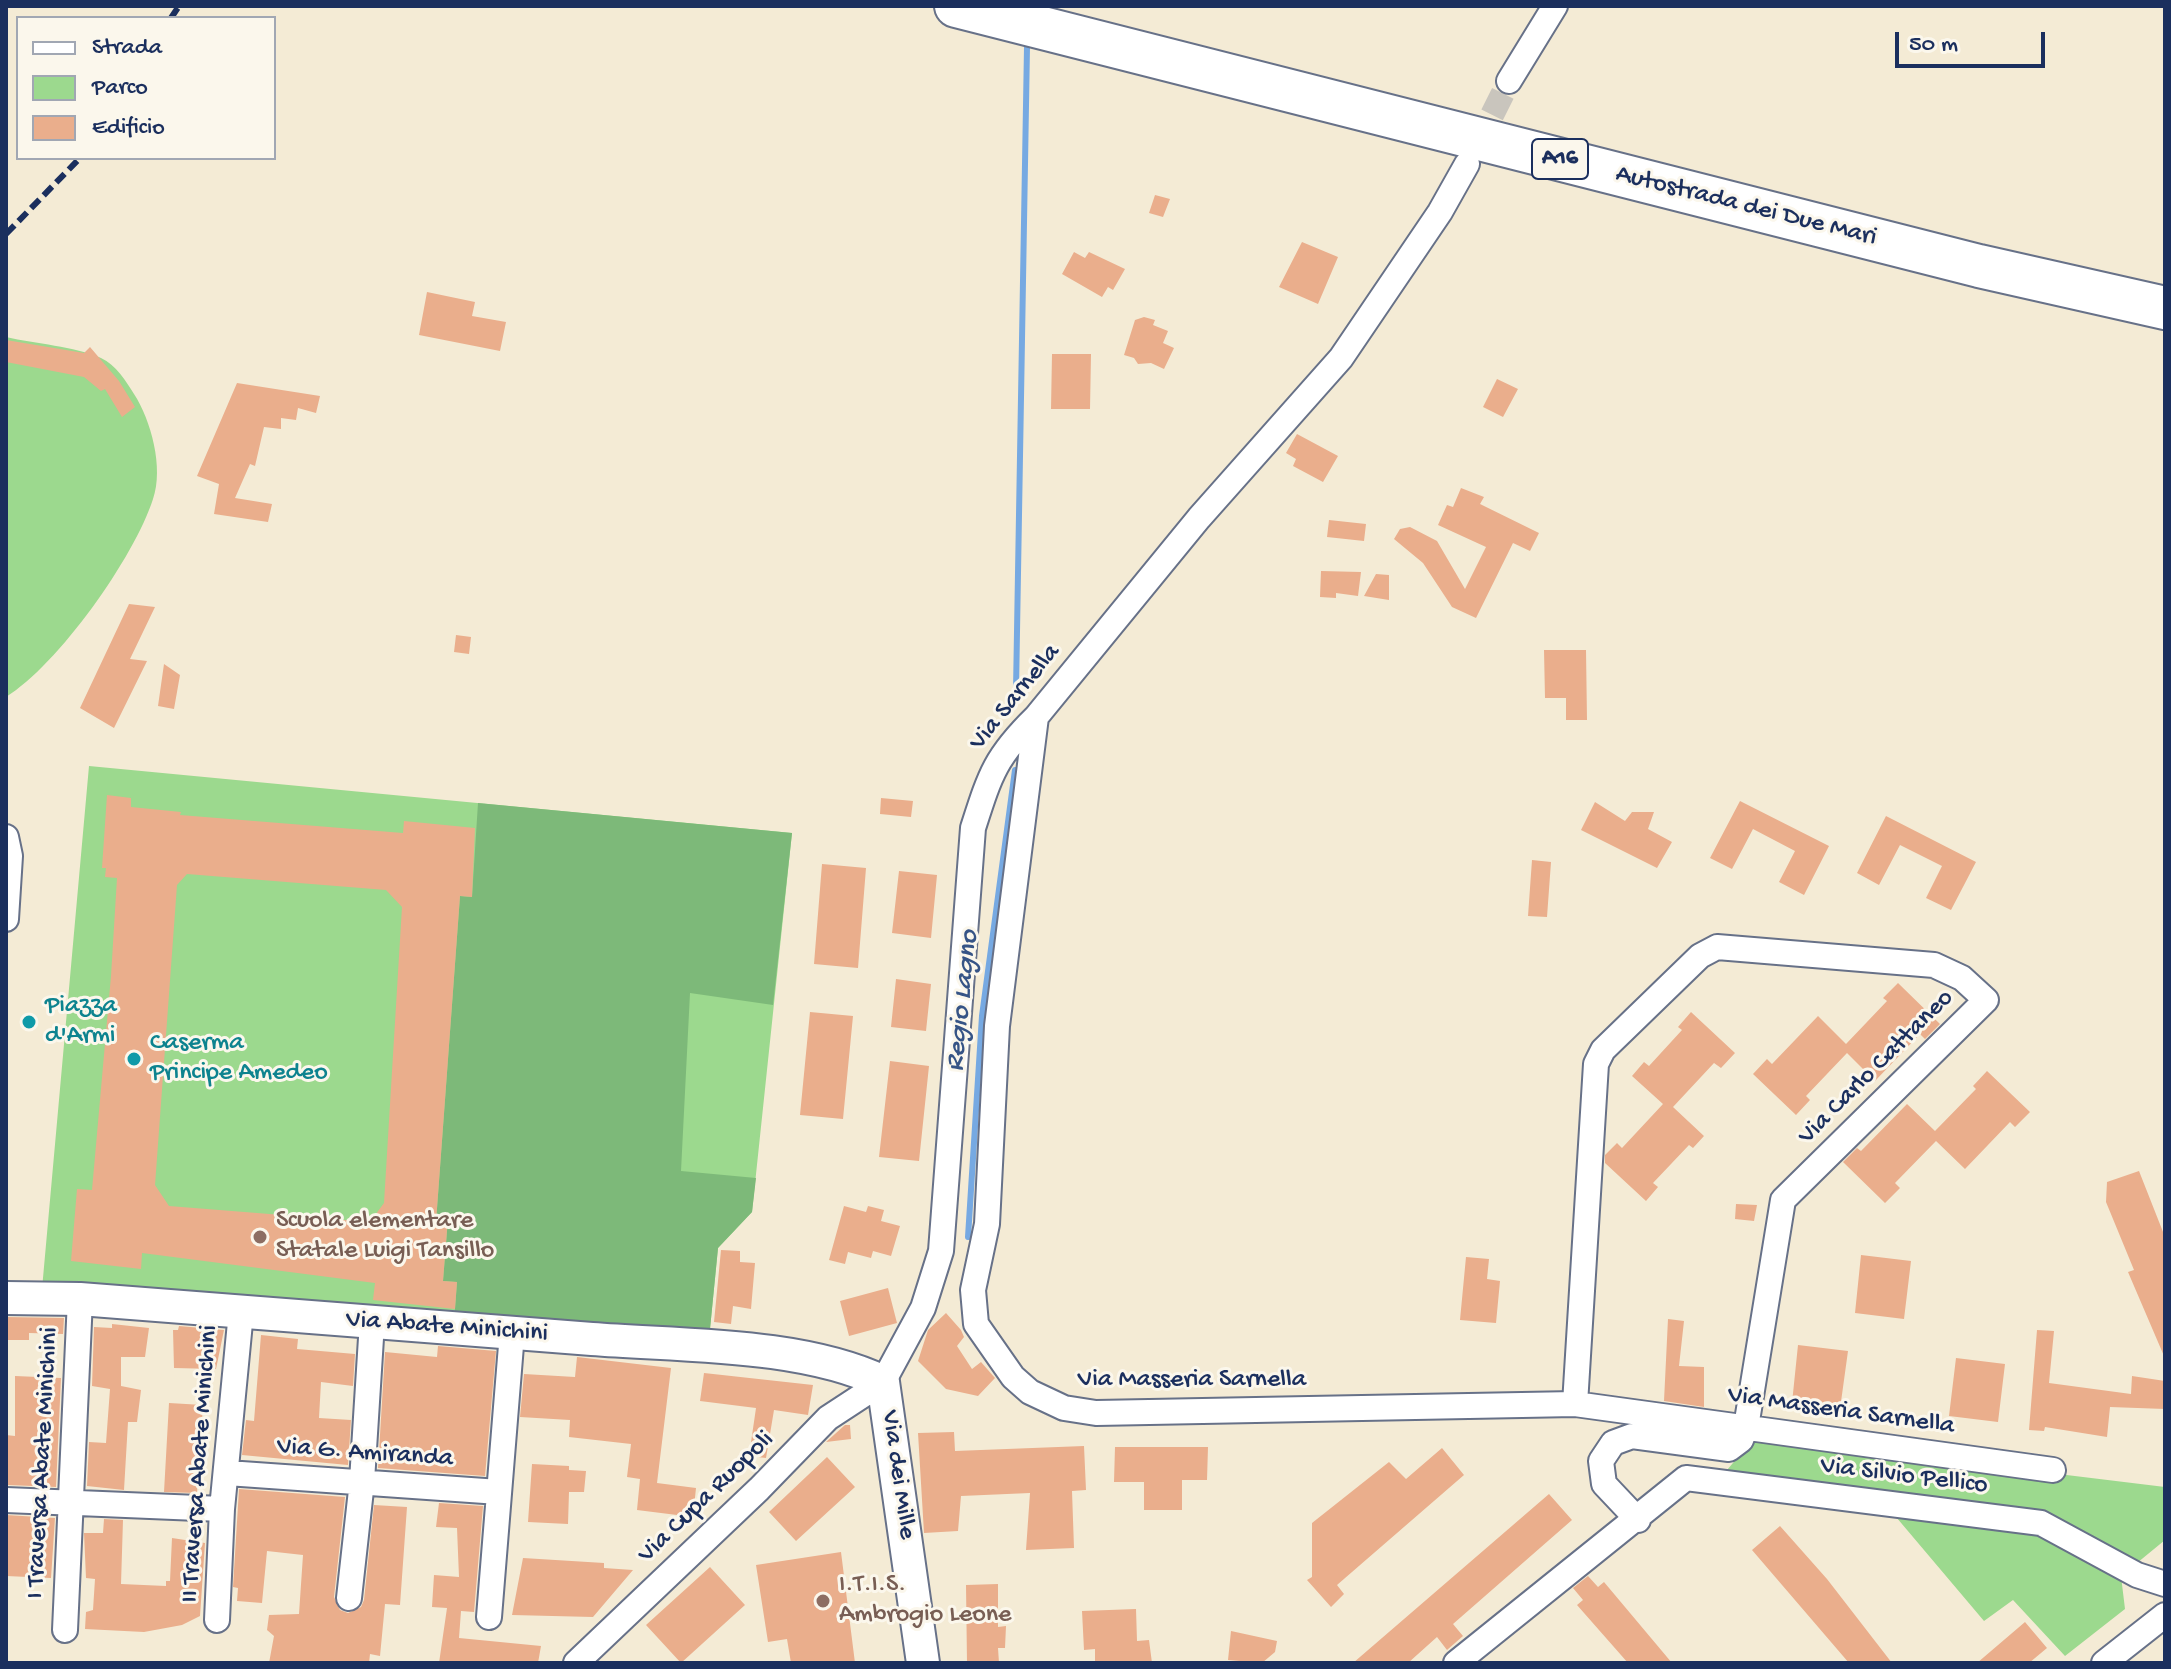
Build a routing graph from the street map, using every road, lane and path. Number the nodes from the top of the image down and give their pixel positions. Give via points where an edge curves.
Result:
1 (956, 6) edge
2 (1064, 6) edge
3 (1555, 6) edge
4 (1509, 81) tunnel mouth
5 (1467, 164) tunnel mouth
6 (2165, 281) edge
7 (2165, 308) edge
8 (1036, 717) junction
9 (6, 837) edge
10 (6, 919) edge
11 (941, 1251) junction
12 (978, 1256) junction
13 (6, 1298) edge
14 (80, 1299) junction
15 (241, 1312) junction
16 (372, 1322) junction
17 (512, 1333) junction
18 (883, 1382) junction
19 (1575, 1404) junction
20 (1746, 1427) junction
21 (2053, 1470) dead end
22 (227, 1473) junction
23 (362, 1481) junction
24 (499, 1492) junction
25 (6, 1500) edge
26 (68, 1504) junction
27 (222, 1509) junction
28 (1638, 1520) junction
29 (2165, 1584) edge
30 (349, 1598) dead end
31 (2165, 1615) edge
32 (489, 1617) dead end
33 (217, 1620) dead end
34 (65, 1630) dead end
35 (576, 1663) edge
36 (923, 1663) edge
37 (1456, 1663) edge
38 (2104, 1663) edge

1 - 7 highway, Autostrada dei Due Mari / A16 via 1964,262
2 - 6 highway, Autostrada dei Due Mari / A16
3 - 4 street
5 - 8 street, Via Sarnella via 1341,358 1199,518
8 - 11 street, Via Sarnella via 1005,747 991,771 973,828
8 - 12 street, Via Masseria Sarnella via 1007,926 987,1224
9 - 10 street
11 - 12 street
11 - 18 street, Via Sarnella via 928,1298
12 - 19 street, Via Masseria Sarnella via 976,1324 1013,1377 1064,1408 1096,1413
13 - 14 street, Via Abate Minichini
14 - 15 street, Via Abate Minichini
14 - 26 street, I Traversa Abate Minichini
15 - 16 street, Via Abate Minichini
15 - 22 street, II Traversa Abate Minichini
16 - 17 street, Via Abate Minichini
16 - 23 street
17 - 18 street, Via Abate Minichini via 808,1357 851,1366
17 - 24 street
18 - 35 street, Via Cupa Ruopoli via 828,1418
18 - 36 street, Via dei Mille
19 - 20 street, Via Masseria Sarnella
19 - 20 street, Via Carlo Cattaneo via 1596,1064 1603,1050 1700,956 1717,947 1934,965 1962,978 1986,1000 1783,1200
20 - 21 street, Via Masseria Sarnella
20 - 28 street via 1729,1449 1632,1436 1613,1443 1601,1461 1604,1484
22 - 23 street, Via G. Amiranda
22 - 27 street, II Traversa Abate Minichini
23 - 24 street, Via G. Amiranda
23 - 30 street
24 - 32 street
25 - 26 street
26 - 27 street
26 - 34 street, I Traversa Abate Minichini
27 - 33 street, II Traversa Abate Minichini
28 - 29 street, Via Silvio Pellico via 1686,1478 2041,1523 2137,1575
28 - 37 street, Via Silvio Pellico
31 - 38 street

